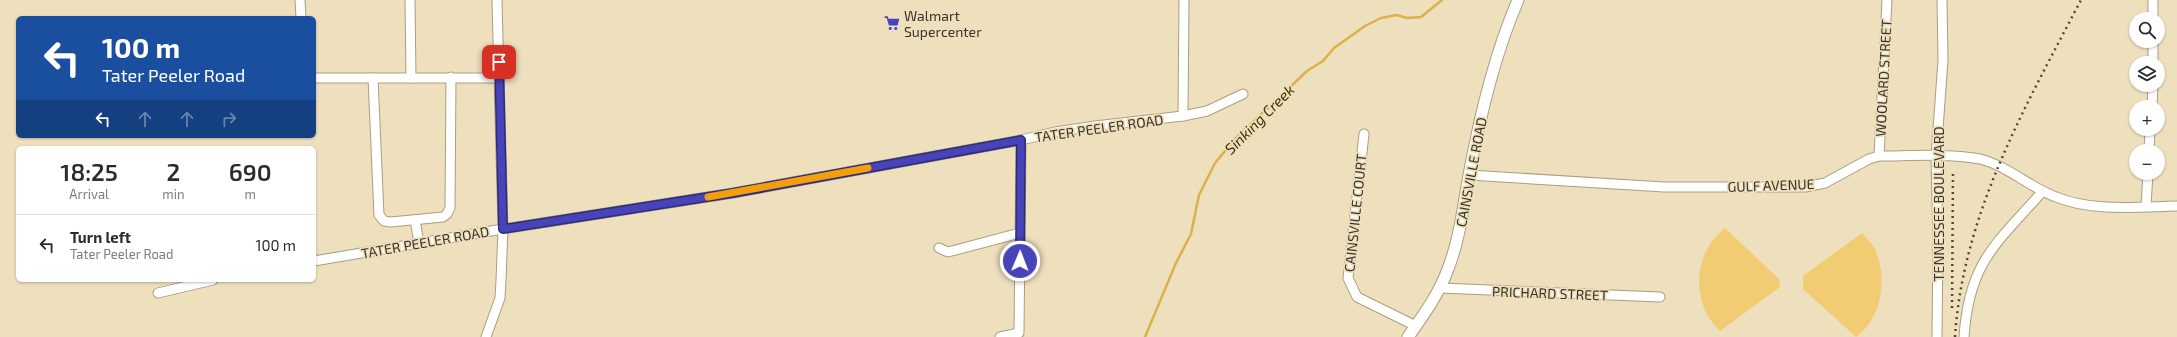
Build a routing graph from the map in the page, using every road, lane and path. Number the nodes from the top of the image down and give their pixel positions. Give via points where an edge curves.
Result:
1 (300, 0) edge
2 (410, 0) edge
3 (497, 0) edge
4 (1184, 0) edge
5 (1518, 0) edge
6 (1887, 0) edge
7 (1942, 0) edge
8 (2153, 0) edge
9 (2153, 12) edge
10 (300, 16) edge
11 (451, 77) junction
12 (316, 78) edge
13 (373, 78) junction
14 (411, 78) junction
15 (499, 78) junction
16 (1242, 94) dead end
17 (1183, 116) junction
18 (1364, 134) dead end
19 (1021, 140) junction
20 (1879, 156) junction
21 (1936, 157) junction
22 (1469, 175) junction
23 (2148, 180) edge
24 (2042, 192) junction
25 (2146, 206) junction
26 (2177, 206) edge
27 (415, 220) junction
28 (503, 229) junction
29 (1020, 233) junction
30 (418, 243) junction
31 (939, 248) dead end
32 (316, 262) edge
33 (205, 282) edge
34 (1440, 288) junction
35 (158, 293) dead end
36 (1660, 297) dead end
37 (1416, 326) junction
38 (487, 336) edge
39 (1000, 337) edge
40 (1408, 337) edge
41 (1937, 337) edge
42 (1964, 337) edge

1 - 10 street
2 - 14 street
3 - 15 street
4 - 17 street
5 - 22 main road, CAINSVILLE ROAD via 1495,60
6 - 20 street, WOOLARD STREET
7 - 21 street, TENNESSEE BOULEVARD via 1943,60
8 - 9 street
11 - 14 street
11 - 15 street
11 - 27 street via 450,208 443,217
12 - 13 street
13 - 14 street
13 - 27 street via 379,215 384,221 391,222
15 - 28 street
16 - 17 street, TATER PEELER ROAD via 1207,111
17 - 19 street, TATER PEELER ROAD via 1094,126
18 - 37 street, CAINSVILLE COURT via 1348,278 1357,297
19 - 28 street, TATER PEELER ROAD via 733,193
19 - 29 street
20 - 21 street, GULF AVENUE
20 - 22 street, GULF AVENUE via 1825,183 1805,187 1664,188
21 - 24 street, GULF AVENUE via 1970,157 1998,165
21 - 41 street, TENNESSEE BOULEVARD
22 - 34 main road, CAINSVILLE ROAD via 1459,238
23 - 25 street
24 - 25 street, GULF AVENUE via 2090,205
24 - 42 street via 1990,249 1968,300
25 - 26 street, GULF AVENUE
27 - 30 street
28 - 30 street, TATER PEELER ROAD
28 - 38 street via 500,298
29 - 31 street via 948,252
29 - 39 street via 1019,333
30 - 32 street, TATER PEELER ROAD
33 - 35 street
34 - 36 street, PRICHARD STREET
34 - 37 main road, CAINSVILLE ROAD
37 - 40 main road, CAINSVILLE ROAD

